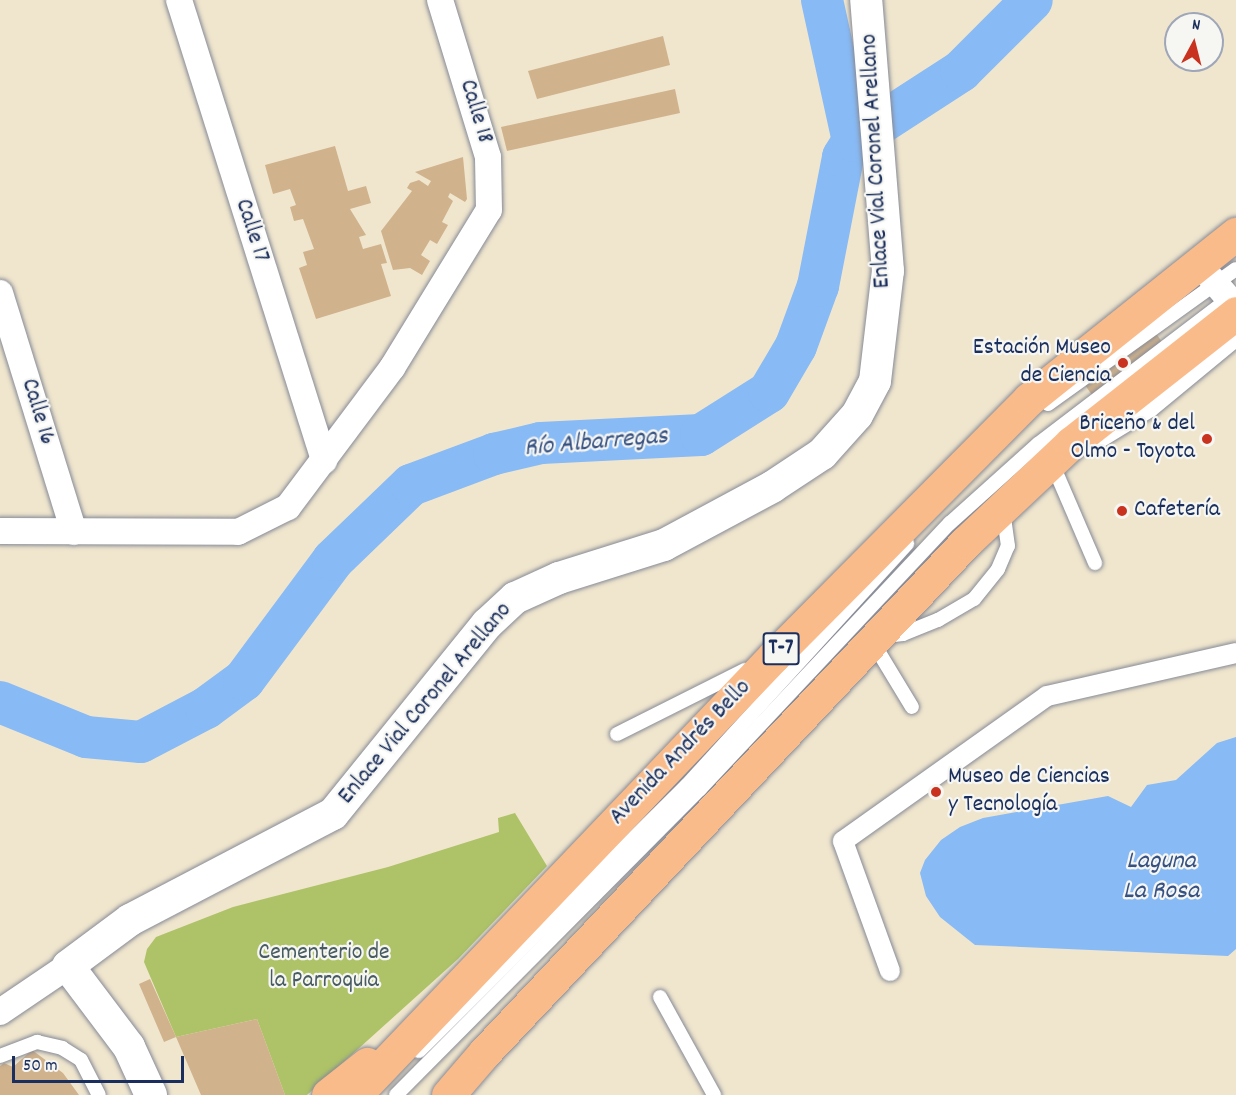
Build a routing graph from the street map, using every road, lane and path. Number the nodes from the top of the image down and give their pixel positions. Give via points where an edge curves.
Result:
1 (179, 0) edge
2 (440, 0) edge
3 (867, 7) edge
4 (1236, 234) edge
5 (1227, 290) edge
6 (0, 293) edge
7 (1236, 340) edge
8 (1061, 452) junction
9 (324, 461) junction
10 (1002, 508) junction
11 (0, 531) edge
12 (74, 532) junction
13 (1095, 563) dead end
14 (874, 639) junction
15 (1236, 653) edge
16 (774, 656) junction
17 (912, 707) dead end
18 (617, 734) dead end
19 (68, 966) junction
20 (890, 971) dead end
21 (660, 996) dead end
22 (0, 1012) edge
23 (422, 1025) junction
24 (485, 1052) junction
25 (0, 1056) edge
26 (99, 1095) edge
27 (151, 1095) edge
28 (328, 1095) edge
29 (355, 1095) edge
30 (376, 1095) edge
31 (396, 1095) edge
32 (431, 1095) edge
33 (448, 1095) edge
34 (714, 1095) edge

1 - 9 street, Calle 17
2 - 9 street, Calle 18 via 488,157 489,210 392,368
3 - 19 street, Enlace Vial Coronel Arellano via 888,271 875,381 857,416 822,454 772,487 664,545 559,578 515,598 486,624 333,814 130,920
4 - 5 highway, Avenida Andrés Bello / T-7
5 - 8 highway, Avenida Andrés Bello / T-7
5 - 16 highway, Avenida Andrés Bello / T-7 via 1029,399
5 - 30 lane via 1041,409 918,532 686,786
5 - 31 lane via 1038,444 950,523 700,789
6 - 12 street, Calle 16
7 - 8 lane via 1151,410 1100,441
8 - 10 highway, Avenida Andrés Bello / T-7
8 - 13 lane
9 - 12 street, Calle 18 via 288,507 238,532
10 - 14 highway, Avenida Andrés Bello / T-7
10 - 14 lane via 1008,546 998,569 974,598 903,634
11 - 12 street, Calle 18
14 - 17 lane
14 - 24 highway, Avenida Andrés Bello / T-7
15 - 20 street via 1047,696 843,841
16 - 18 lane
16 - 23 highway, Avenida Andrés Bello / T-7
19 - 22 street
19 - 27 street via 129,1047
21 - 34 lane
23 - 28 highway
23 - 29 highway, Avenida Andrés Bello / T-7
24 - 32 highway
24 - 33 highway, Avenida Andrés Bello / T-7
25 - 26 lane via 37,1042 62,1048 81,1060

